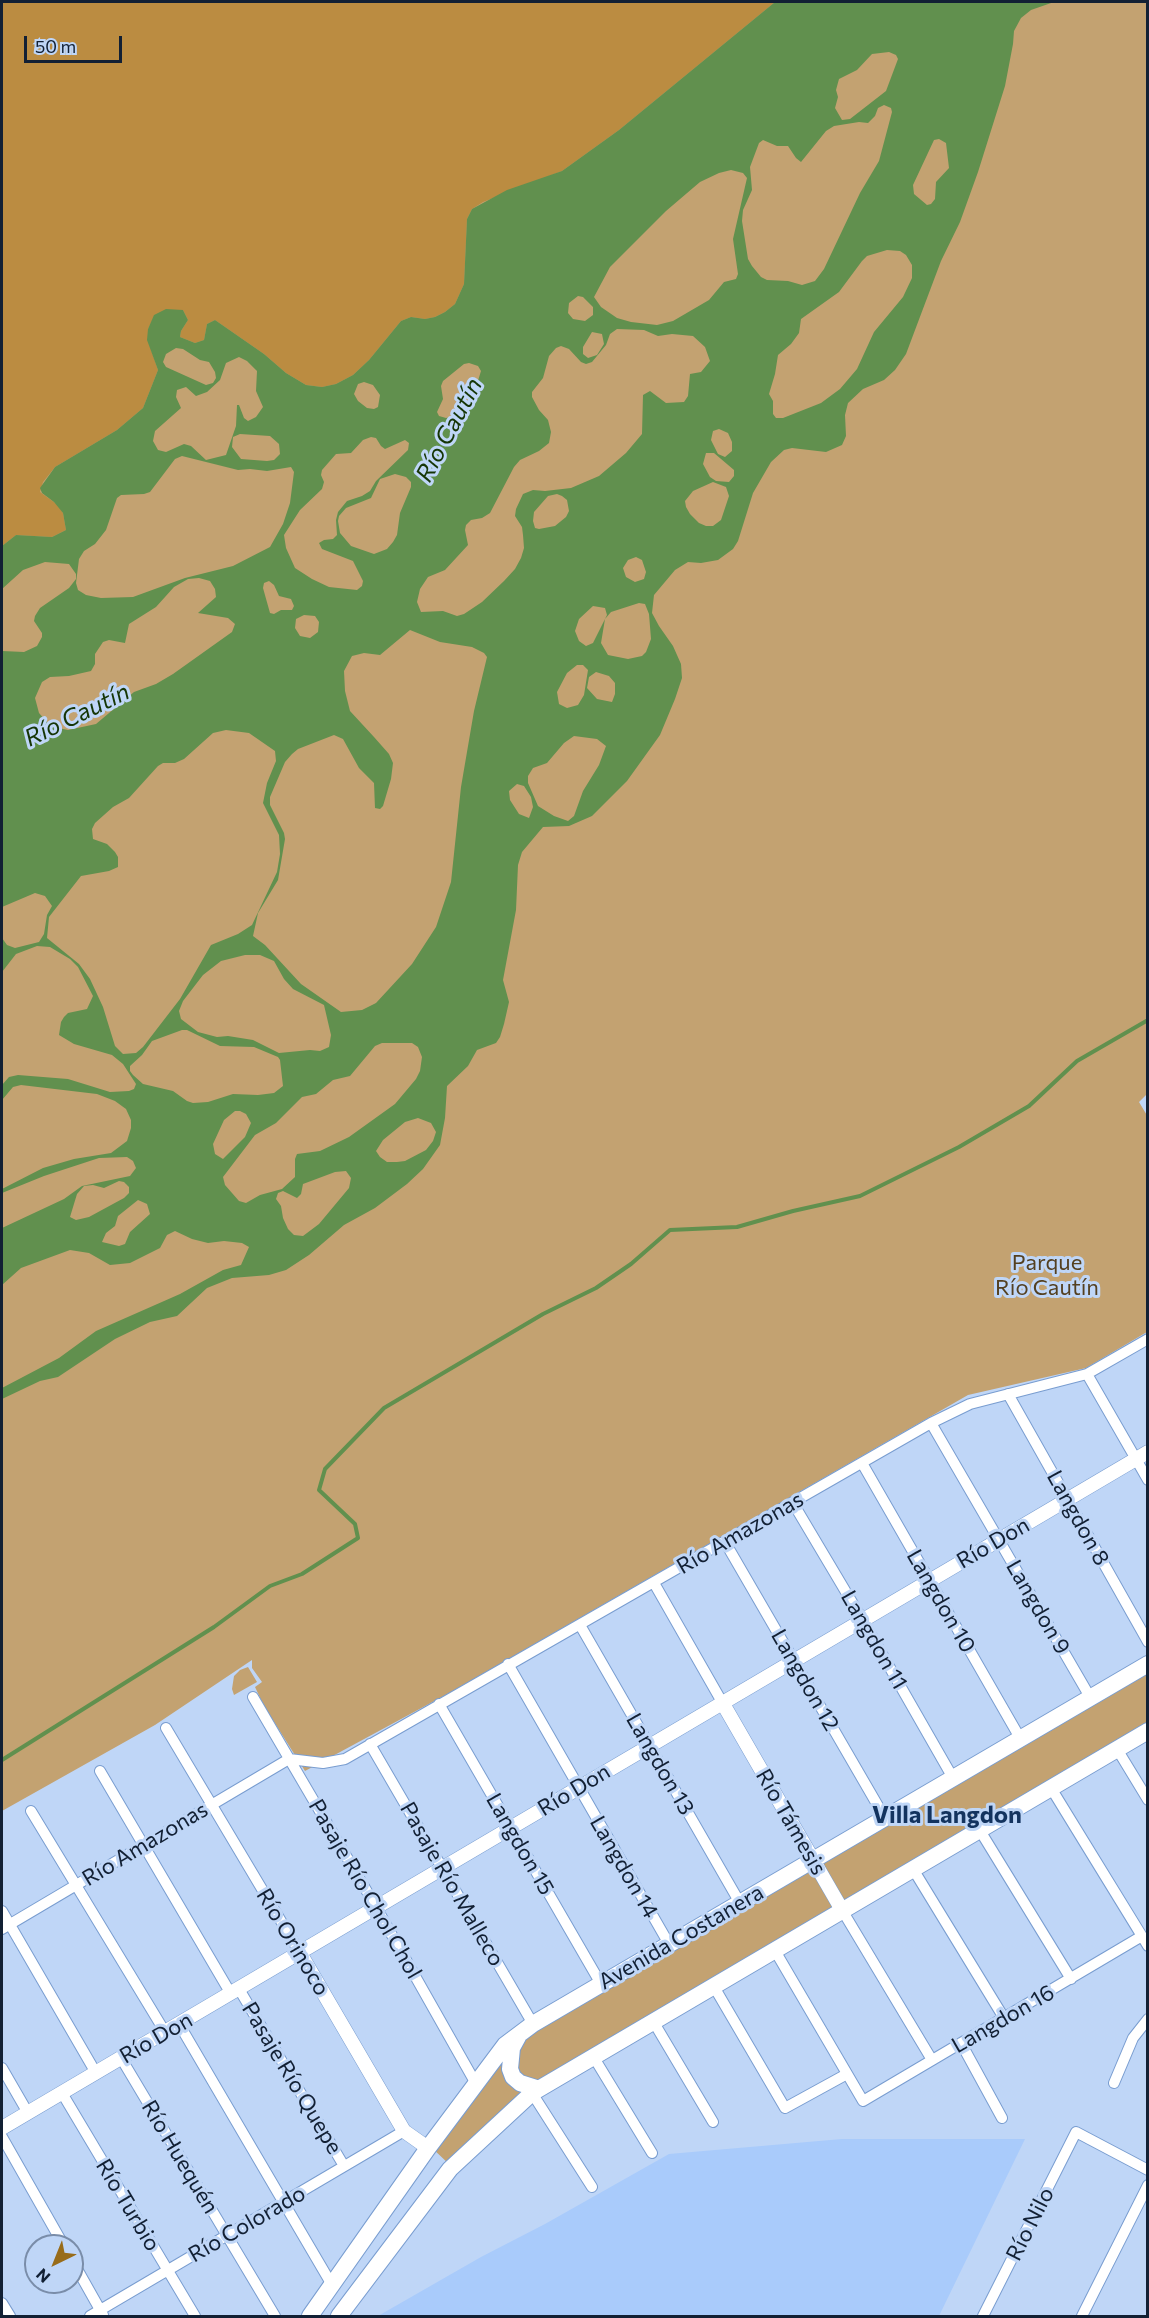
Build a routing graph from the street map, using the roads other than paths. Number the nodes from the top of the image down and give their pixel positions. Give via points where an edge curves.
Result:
1 (1148, 1339) edge
2 (1087, 1374) junction
3 (1008, 1394) junction
4 (931, 1424) junction
5 (1142, 1455) edge
6 (862, 1463) junction
7 (1148, 1480) edge
8 (1067, 1499) junction
9 (792, 1503) junction
10 (998, 1540) junction
11 (725, 1542) junction
12 (929, 1580) junction
13 (654, 1582) junction
14 (862, 1619) junction
15 (580, 1624) junction
16 (1148, 1642) edge
17 (793, 1660) junction
18 (508, 1664) junction
19 (1148, 1664) edge
20 (253, 1697) dead end
21 (1090, 1697) junction
22 (722, 1702) junction
23 (439, 1704) junction
24 (166, 1728) dead end
25 (1148, 1731) edge
26 (1020, 1738) junction
27 (370, 1744) junction
28 (649, 1745) junction
29 (1117, 1749) junction
30 (289, 1759) junction
31 (100, 1771) dead end
32 (953, 1778) junction
33 (579, 1787) junction
34 (1051, 1788) junction
35 (1148, 1800) edge
36 (212, 1804) junction
37 (31, 1810) dead end
38 (885, 1818) junction
39 (510, 1828) junction
40 (980, 1830) junction
41 (144, 1845) junction
42 (813, 1860) junction
43 (443, 1868) junction
44 (913, 1869) junction
45 (76, 1885) junction
46 (740, 1903) junction
47 (376, 1907) junction
48 (842, 1910) junction
49 (2, 1911) edge
50 (5, 1927) edge
51 (1145, 1941) edge
52 (669, 1944) junction
53 (774, 1949) junction
54 (300, 1953) junction
55 (1071, 1979) junction
56 (601, 1984) junction
57 (713, 1985) junction
58 (235, 1991) junction
59 (1004, 2019) junction
60 (1148, 2019) edge
61 (653, 2021) junction
62 (179, 2024) junction
63 (527, 2028) junction
64 (165, 2032) junction
65 (961, 2043) junction
66 (593, 2056) junction
67 (121, 2058) junction
68 (932, 2060) junction
69 (2, 2068) edge
70 (96, 2073) junction
71 (847, 2074) junction
72 (475, 2082) junction
73 (1114, 2083) dead end
74 (536, 2091) junction
75 (62, 2093) junction
76 (28, 2113) junction
77 (1002, 2118) dead end
78 (712, 2122) dead end
79 (2, 2128) edge
80 (404, 2131) junction
81 (2, 2137) edge
82 (428, 2148) junction
83 (652, 2153) dead end
84 (344, 2166) junction
85 (1148, 2170) edge
86 (1148, 2185) edge
87 (592, 2187) dead end
88 (285, 2202) junction
89 (57, 2234) edge
90 (227, 2236) junction
91 (167, 2271) junction
92 (84, 2281) edge
93 (332, 2285) junction
94 (2, 2303) edge
95 (102, 2313) edge
96 (10, 2316) edge
97 (90, 2316) edge
98 (195, 2316) edge
99 (275, 2316) edge
100 (310, 2316) edge
101 (339, 2316) edge
102 (983, 2316) edge
103 (1082, 2316) edge

1 - 2 street, Río Amazonas
2 - 3 street, Río Amazonas
2 - 5 street
3 - 4 street, Río Amazonas via 970,1404
3 - 8 street, Langdon 8
4 - 6 street, Río Amazonas
4 - 10 street, Langdon 9
5 - 7 street
5 - 8 street, Río Don
6 - 9 street, Río Amazonas
6 - 12 street, Langdon 10
8 - 10 street, Río Don
8 - 16 street, Langdon 8
9 - 11 street, Río Amazonas
9 - 14 street, Langdon 11
10 - 12 street, Río Don
10 - 21 street, Langdon 9
11 - 13 street, Río Amazonas
11 - 17 street, Langdon 12
12 - 14 street, Río Don
12 - 26 street, Langdon 10
13 - 15 street, Río Amazonas
13 - 22 street, Río Támesis
14 - 17 street, Río Don
14 - 32 street, Langdon 11
15 - 18 street, Río Amazonas
15 - 28 street, Langdon 13
17 - 22 street, Río Don
17 - 38 street, Langdon 12
18 - 23 street, Río Amazonas
18 - 33 street, Langdon 14
19 - 21 main road, Avenida Costanera
20 - 30 street, Pasaje Río Chol Chol
21 - 26 main road, Avenida Costanera
22 - 28 street, Río Don
22 - 42 street, Río Támesis
23 - 27 street, Río Amazonas
23 - 39 street, Langdon 15
24 - 36 street, Río Orinoco
25 - 29 main road
26 - 32 main road, Avenida Costanera
27 - 30 street, Río Amazonas via 345,1759 323,1763
27 - 43 street, Pasaje Río Malleco
28 - 33 street, Río Don
28 - 46 street, Langdon 13
29 - 34 main road
29 - 35 street
30 - 36 street, Río Amazonas
30 - 47 street, Pasaje Río Chol Chol
31 - 41 street, Pasaje Río Quepe
32 - 38 main road, Avenida Costanera
33 - 39 street, Río Don
33 - 52 street, Langdon 14
34 - 40 main road
34 - 51 street
36 - 41 street, Río Amazonas
36 - 54 street, Río Orinoco
37 - 45 street
38 - 42 main road, Avenida Costanera
39 - 43 street, Río Don
39 - 56 street, Langdon 15
40 - 44 main road
40 - 55 street
41 - 45 street, Río Amazonas
41 - 58 street, Pasaje Río Quepe
42 - 46 main road, Avenida Costanera
42 - 48 street, Río Támesis
43 - 47 street, Río Don
43 - 63 street, Pasaje Río Malleco
44 - 48 main road
44 - 59 street
45 - 50 street, Río Amazonas
45 - 64 street
46 - 52 main road, Avenida Costanera
47 - 54 street, Río Don
47 - 72 street, Pasaje Río Chol Chol
48 - 53 main road
48 - 68 street, Río Támesis
49 - 50 street
50 - 70 street
51 - 55 street, Langdon 16
52 - 56 main road, Avenida Costanera
53 - 57 main road
53 - 71 street
54 - 58 street, Río Don
54 - 80 street, Río Orinoco
55 - 59 street, Langdon 16
56 - 63 main road, Avenida Costanera
57 - 61 main road
57 - 71 street via 785,2108
58 - 62 street, Río Don
58 - 84 street, Pasaje Río Quepe
59 - 65 street, Langdon 16
60 - 73 street via 1133,2038
61 - 66 main road
61 - 78 street
62 - 64 street, Río Don
62 - 88 street
63 - 72 main road, Avenida Costanera via 504,2045
63 - 74 main road via 512,2048 510,2069 520,2083
64 - 67 street, Río Don
65 - 68 street, Langdon 16
65 - 77 street
66 - 74 main road
66 - 83 street
67 - 70 street, Río Don
67 - 90 street, Río Huequén
68 - 71 street, Langdon 16 via 863,2101
69 - 76 street
70 - 75 street, Río Don
72 - 82 main road, Avenida Costanera
74 - 87 street
74 - 101 main road via 450,2169
75 - 76 street, Río Don
75 - 91 street, Río Turbio
76 - 79 street, Río Don
80 - 82 street, Río Orinoco
80 - 84 street, Río Colorado
81 - 89 street
82 - 93 main road, Avenida Costanera
84 - 88 street, Río Colorado
85 - 102 street, Río Nilo via 1076,2132
86 - 103 street
88 - 90 street, Río Colorado
88 - 93 street
90 - 91 street, Río Colorado
90 - 99 street, Río Huequén
91 - 95 street, Río Colorado
91 - 98 street, Río Turbio
92 - 95 street
93 - 100 main road, Avenida Costanera
94 - 96 street
95 - 97 street, Río Colorado

